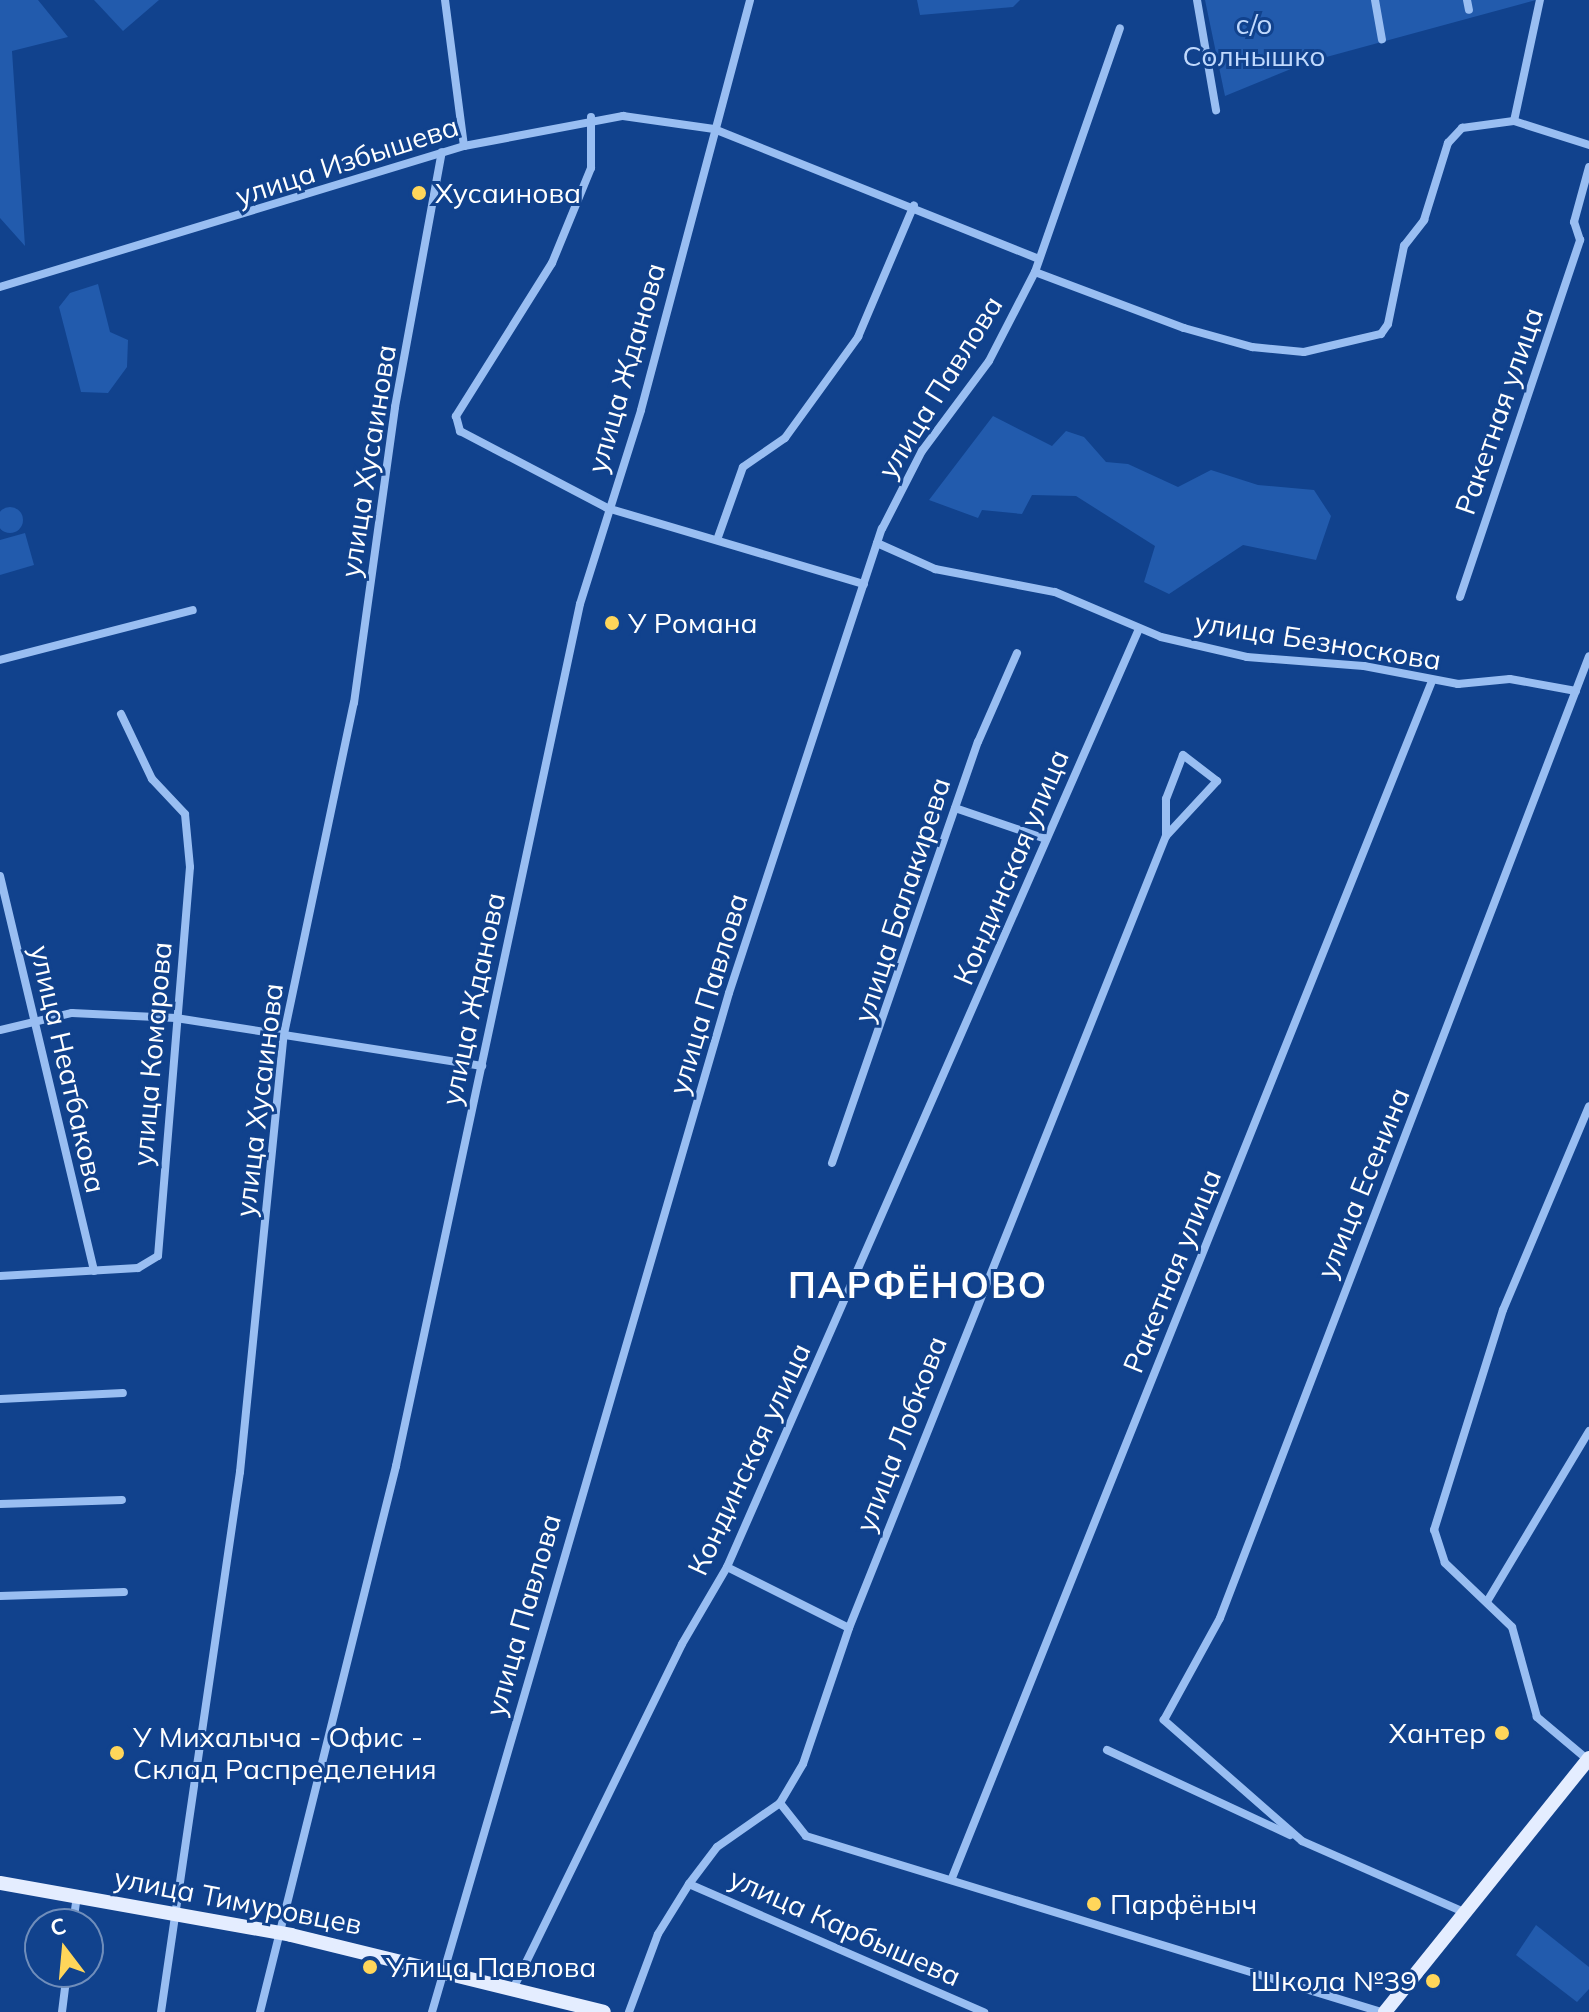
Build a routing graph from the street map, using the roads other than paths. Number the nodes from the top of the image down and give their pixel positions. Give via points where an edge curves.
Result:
1 (445, 0) edge
2 (750, 0) edge
3 (1197, 0) edge
4 (1375, 0) edge
5 (1540, 0) edge
6 (1120, 28) dead end
7 (1382, 39) dead end
8 (1216, 110) dead end
9 (591, 117) junction
10 (1514, 121) junction
11 (714, 129) junction
12 (1589, 145) edge
13 (464, 146) junction
14 (442, 152) junction
15 (1589, 167) edge
16 (914, 205) junction
17 (1584, 240) edge
18 (1037, 258) junction
19 (1035, 272) junction
20 (0, 287) edge
21 (607, 508) junction
22 (717, 540) junction
23 (877, 543) junction
24 (864, 584) junction
25 (1460, 597) dead end
26 (193, 610) dead end
27 (1139, 629) junction
28 (1017, 653) dead end
29 (1589, 656) edge
30 (0, 660) edge
31 (1432, 681) junction
32 (1576, 691) junction
33 (121, 714) dead end
34 (955, 808) junction
35 (1166, 836) junction
36 (1046, 839) junction
37 (0, 876) edge
38 (176, 1018) junction
39 (35, 1021) junction
40 (0, 1030) edge
41 (284, 1034) junction
42 (482, 1066) junction
43 (1589, 1106) edge
44 (832, 1163) dead end
45 (94, 1271) junction
46 (0, 1276) edge
47 (123, 1393) dead end
48 (0, 1399) edge
49 (1589, 1431) edge
50 (122, 1500) dead end
51 (0, 1504) edge
52 (727, 1567) junction
53 (124, 1592) dead end
54 (0, 1596) edge
55 (1488, 1600) junction
56 (849, 1628) junction
57 (1107, 1750) dead end
58 (1588, 1759) edge
59 (780, 1803) junction
60 (1302, 1841) junction
61 (952, 1878) junction
62 (0, 1883) edge
63 (689, 1884) junction
64 (77, 1896) junction
65 (75, 1908) edge
66 (1466, 1913) junction
67 (179, 1914) junction
68 (282, 1933) junction
69 (443, 1972) junction
70 (65, 1988) edge
71 (513, 1989) junction
72 (62, 2012) edge
73 (161, 2012) edge
74 (260, 2012) edge
75 (432, 2012) edge
76 (604, 2012) edge
77 (629, 2012) edge
78 (984, 2012) edge
79 (1383, 2012) edge

1 - 13 street
2 - 11 street, улица Жданова
3 - 8 street
4 - 7 street
5 - 10 street
6 - 18 street, улица Павлова
9 - 11 street, улица Избышева
9 - 13 street, улица Избышева
9 - 21 street via 591,168 552,263 456,416 460,431
10 - 12 street
10 - 19 street via 1462,128 1448,143 1424,220 1404,246 1381,334 1304,352 1252,347 1184,328
11 - 16 street, улица Избышева
11 - 21 street, улица Жданова
13 - 14 street, улица Избышева
14 - 20 street, улица Избышева
14 - 41 street, улица Хусаинова via 395,407 354,703
15 - 17 street, Ракетная улица via 1574,222
16 - 18 street, улица Избышева
16 - 22 street via 858,337 785,438 743,467
17 - 25 street, Ракетная улица
18 - 19 street, улица Павлова
19 - 23 street, улица Павлова via 989,361 922,451
21 - 22 street
21 - 42 street, улица Жданова via 580,604
22 - 24 street
23 - 24 street, улица Павлова
23 - 27 street, улица Безноскова via 935,569 1055,592
24 - 69 street, улица Павлова via 729,993
26 - 30 street
27 - 31 street, улица Безноскова via 1247,657 1364,666
27 - 36 street, Кондинская улица
28 - 34 street, улица Балакирева
29 - 32 street, улица Есенина
31 - 32 street, улица Безноскова via 1510,679
31 - 61 street, Ракетная улица
32 - 60 street, улица Есенина via 1220,1618 1164,1720
33 - 38 street, улица Комарова via 152,779 185,814 190,867
34 - 36 street
34 - 44 street, улица Балакирева
35 - 35 street, улица Лобкова via 1217,781 1183,755 1166,799
35 - 56 street, улица Лобкова
36 - 52 street, Кондинская улица
37 - 39 street, улица Неатбакова
38 - 39 street via 87,1012
38 - 41 street
38 - 45 street, улица Комарова via 158,1256 138,1268
39 - 40 street
39 - 45 street, улица Неатбакова
41 - 42 street
41 - 67 street, улица Хусаинова via 240,1472
42 - 68 street, улица Жданова via 396,1466
43 - 55 street via 1503,1310 1434,1530 1445,1563
45 - 46 street, улица Комарова
47 - 48 street
49 - 55 street
50 - 51 street
52 - 56 street
52 - 71 street, Кондинская улица via 682,1644
53 - 54 street
55 - 58 street via 1512,1627 1537,1717
56 - 59 street, улица Лобкова via 803,1764
57 - 60 street
58 - 66 main road
59 - 61 street via 806,1836
59 - 63 street, улица Лобкова via 717,1847
60 - 66 street
61 - 79 street
62 - 64 main road, улица Тимуровцев
63 - 77 street, улица Лобкова via 658,1934
63 - 78 street, улица Карбышева
64 - 65 street
64 - 67 main road, улица Тимуровцев
66 - 79 main road
67 - 68 main road, улица Тимуровцев
67 - 73 street, улица Хусаинова
68 - 69 main road, улица Тимуровцев
68 - 74 street, улица Жданова
69 - 71 main road, улица Тимуровцев
69 - 75 street, улица Павлова
70 - 72 street
71 - 76 main road, улица Тимуровцев

